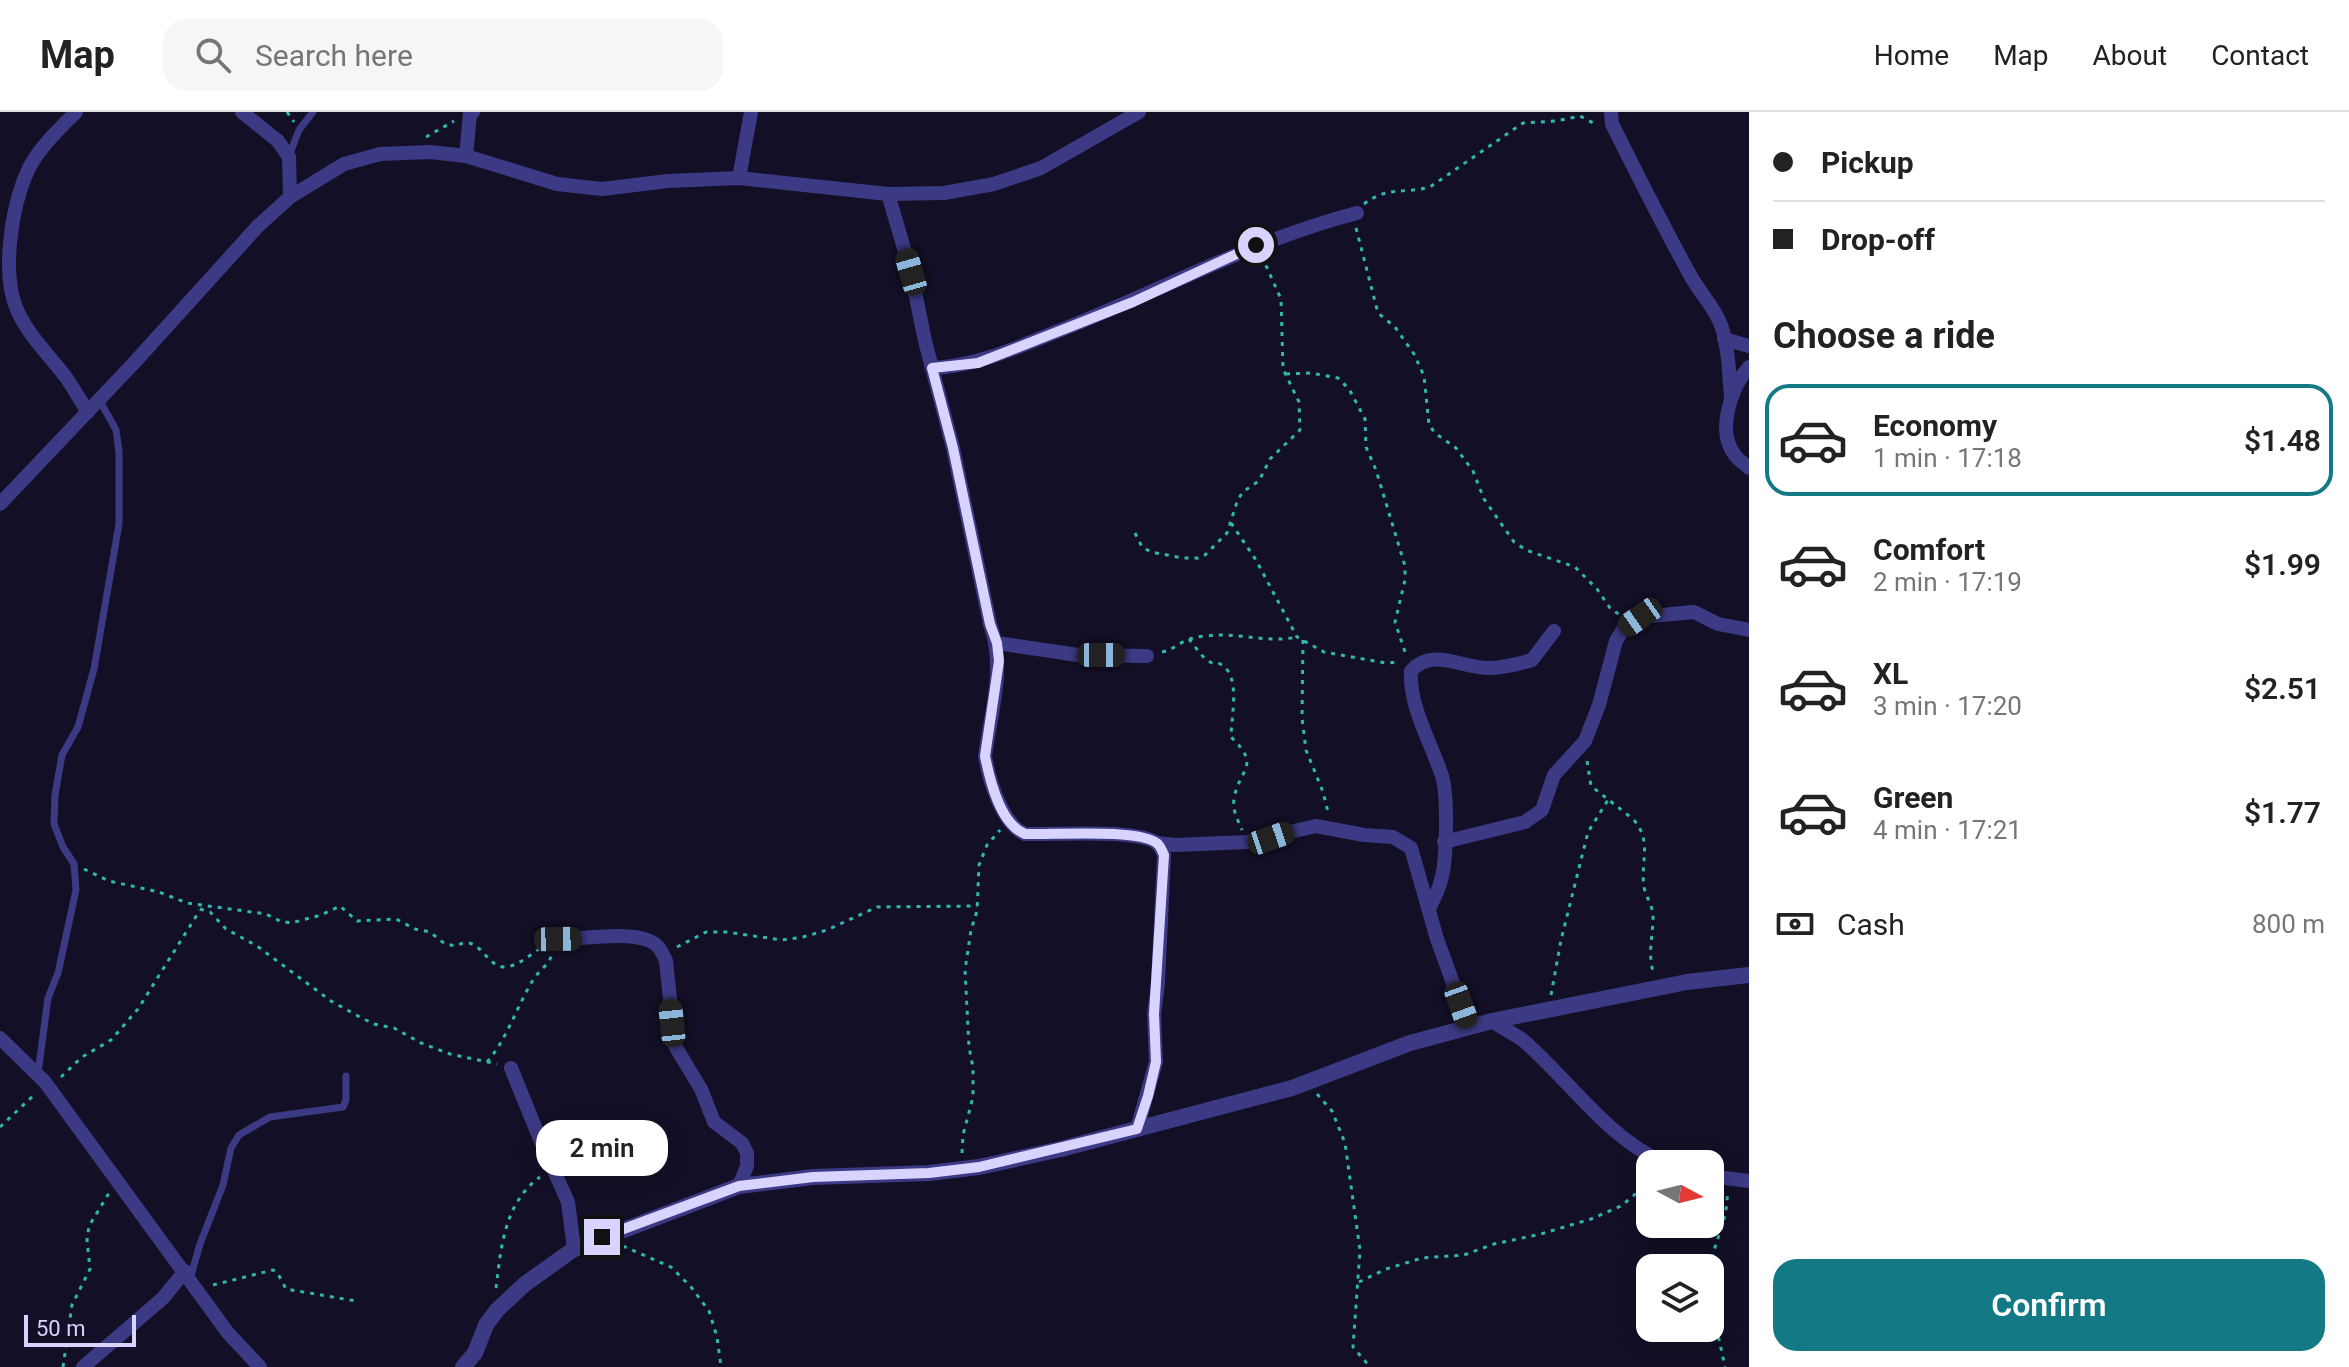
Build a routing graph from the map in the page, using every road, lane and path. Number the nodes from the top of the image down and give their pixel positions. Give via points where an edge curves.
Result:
1 (76, 112) edge
2 (242, 112) edge
3 (313, 112) edge
4 (471, 112) edge
5 (751, 112) edge
6 (1139, 112) edge
7 (1611, 112) edge
8 (1618, 135) junction
9 (406, 151) junction
10 (466, 156) junction
11 (289, 157) junction
12 (739, 178) junction
13 (888, 194) junction
14 (290, 197) junction
15 (1357, 213) junction
16 (1256, 245) junction
17 (1724, 339) junction
18 (1749, 346) edge
19 (1749, 367) edge
20 (932, 368) junction
21 (1286, 374) junction
22 (1731, 398) junction
23 (99, 399) junction
24 (88, 412) junction
25 (1749, 468) edge
26 (0, 504) edge
27 (1231, 523) junction
28 (1135, 533) dead end
29 (1640, 617) junction
30 (1749, 630) edge
31 (1554, 631) dead end
32 (1297, 637) junction
33 (1189, 639) junction
34 (1303, 640) junction
35 (997, 643) junction
36 (1147, 656) joint
37 (1585, 741) junction
38 (1608, 800) junction
39 (1007, 821) junction
40 (1332, 829) junction
41 (1247, 842) junction
42 (1444, 842) junction
43 (1157, 843) junction
44 (74, 864) junction
45 (977, 906) junction
46 (202, 908) junction
47 (1429, 909) junction
48 (558, 939) dead end
49 (664, 956) junction
50 (1749, 975) edge
51 (1659, 988) junction
52 (1547, 1011) junction
53 (1492, 1021) junction
54 (1469, 1027) junction
55 (0, 1038) edge
56 (487, 1062) junction
57 (511, 1068) joint
58 (346, 1076) dead end
59 (44, 1081) junction
60 (1307, 1082) junction
61 (0, 1127) edge
62 (1137, 1129) junction
63 (1639, 1150) edge
64 (552, 1167) junction
65 (963, 1169) junction
66 (1726, 1179) joint
67 (117, 1180) junction
68 (1749, 1181) edge
69 (739, 1186) junction
70 (1636, 1194) edge
71 (602, 1237) junction
72 (574, 1249) junction
73 (1712, 1254) edge
74 (191, 1280) junction
75 (1359, 1282) junction
76 (356, 1301) dead end
77 (493, 1316) junction
78 (1720, 1342) edge
79 (63, 1367) edge
80 (83, 1367) edge
81 (260, 1367) edge
82 (463, 1367) edge
83 (721, 1367) edge
84 (1370, 1367) edge
85 (1725, 1367) edge

1 - 24 street via 35,157 20,190 9,276 21,318
2 - 11 street
3 - 11 lane
4 - 9 path
4 - 10 street
5 - 12 street
6 - 13 street via 1041,168 1005,180 944,193
7 - 8 street
8 - 15 path via 1580,116 1523,123 1430,187 1379,193
8 - 17 street via 1713,309
9 - 10 street
9 - 14 street via 344,164
10 - 12 street via 557,184 602,189
11 - 14 street
12 - 13 street
13 - 20 street
14 - 23 street via 238,245
15 - 16 street
15 - 29 path via 1356,233 1378,313 1414,354 1424,376 1429,425 1473,471 1484,499 1514,542 1575,567 1614,612
16 - 20 street via 1133,302 978,363
16 - 21 path via 1281,299
17 - 18 street
17 - 22 street
19 - 22 street
20 - 35 street
21 - 27 path via 1299,402 1300,430 1238,499
21 - 34 path via 1338,378 1360,406 1366,447 1405,566 1395,622 1408,661 1386,663 1324,652
22 - 25 street via 1726,436 1734,455
23 - 24 street
23 - 44 lane via 116,430 119,524 94,669 78,727 62,755 55,795 54,824
24 - 26 street
27 - 28 path via 1221,542 1198,558 1151,552
27 - 32 path
29 - 30 street via 1694,612
29 - 37 street via 1616,641
31 - 42 street via 1532,660 1491,668 1424,659 1411,671 1416,706 1444,780
32 - 33 path via 1276,642 1234,636
32 - 34 path
33 - 36 path
33 - 41 path via 1231,677 1231,737 1249,762 1234,811
34 - 40 path via 1306,750
35 - 36 street via 1078,655
35 - 39 street via 985,756
37 - 38 path via 1591,786
37 - 42 street via 1554,775 1545,804 1532,818
38 - 51 path via 1639,825 1643,837 1643,885 1653,907 1651,967
38 - 52 path via 1588,832
39 - 43 street via 1025,834 1122,835
39 - 45 path via 979,865
40 - 41 street via 1307,827
40 - 47 street via 1404,841 1411,848
41 - 43 street
42 - 47 street via 1442,880
43 - 62 street via 1164,855 1156,1062
44 - 46 path via 109,881
44 - 59 lane via 76,890 48,998
45 - 49 path via 877,907 827,930 782,940 706,932
45 - 65 path via 965,970 973,1097 963,1135
46 - 56 path via 358,1016 450,1054
46 - 56 path via 266,914 291,923 340,906 357,921 396,919 445,944 471,943 505,967 554,941 551,958 530,983
46 - 59 path via 138,1009 111,1040
47 - 54 street
48 - 49 street via 630,937 650,941
49 - 69 street via 675,1046 714,1122 747,1153
50 - 51 street
51 - 52 street
52 - 53 street
53 - 54 street
53 - 63 street via 1523,1040 1609,1128
54 - 60 street
55 - 59 street
56 - 57 path
57 - 64 street
58 - 74 lane via 343,1107 270,1117 239,1135
59 - 61 path
59 - 67 street
60 - 62 street
60 - 75 path via 1332,1111 1345,1143 1360,1250
62 - 65 street
64 - 72 street via 568,1202
64 - 77 path via 530,1184 513,1208 504,1232
65 - 69 street
66 - 68 street
66 - 73 path via 1728,1207
67 - 74 street
67 - 79 path via 89,1226 90,1269 72,1305
69 - 71 street
70 - 75 path via 1591,1219 1464,1255 1422,1258
71 - 72 street
71 - 83 path via 671,1267 691,1287 709,1311
72 - 77 street via 525,1284
74 - 76 path via 273,1270 286,1289
74 - 80 street
74 - 81 street
75 - 84 path via 1353,1347
77 - 82 street
78 - 85 path

